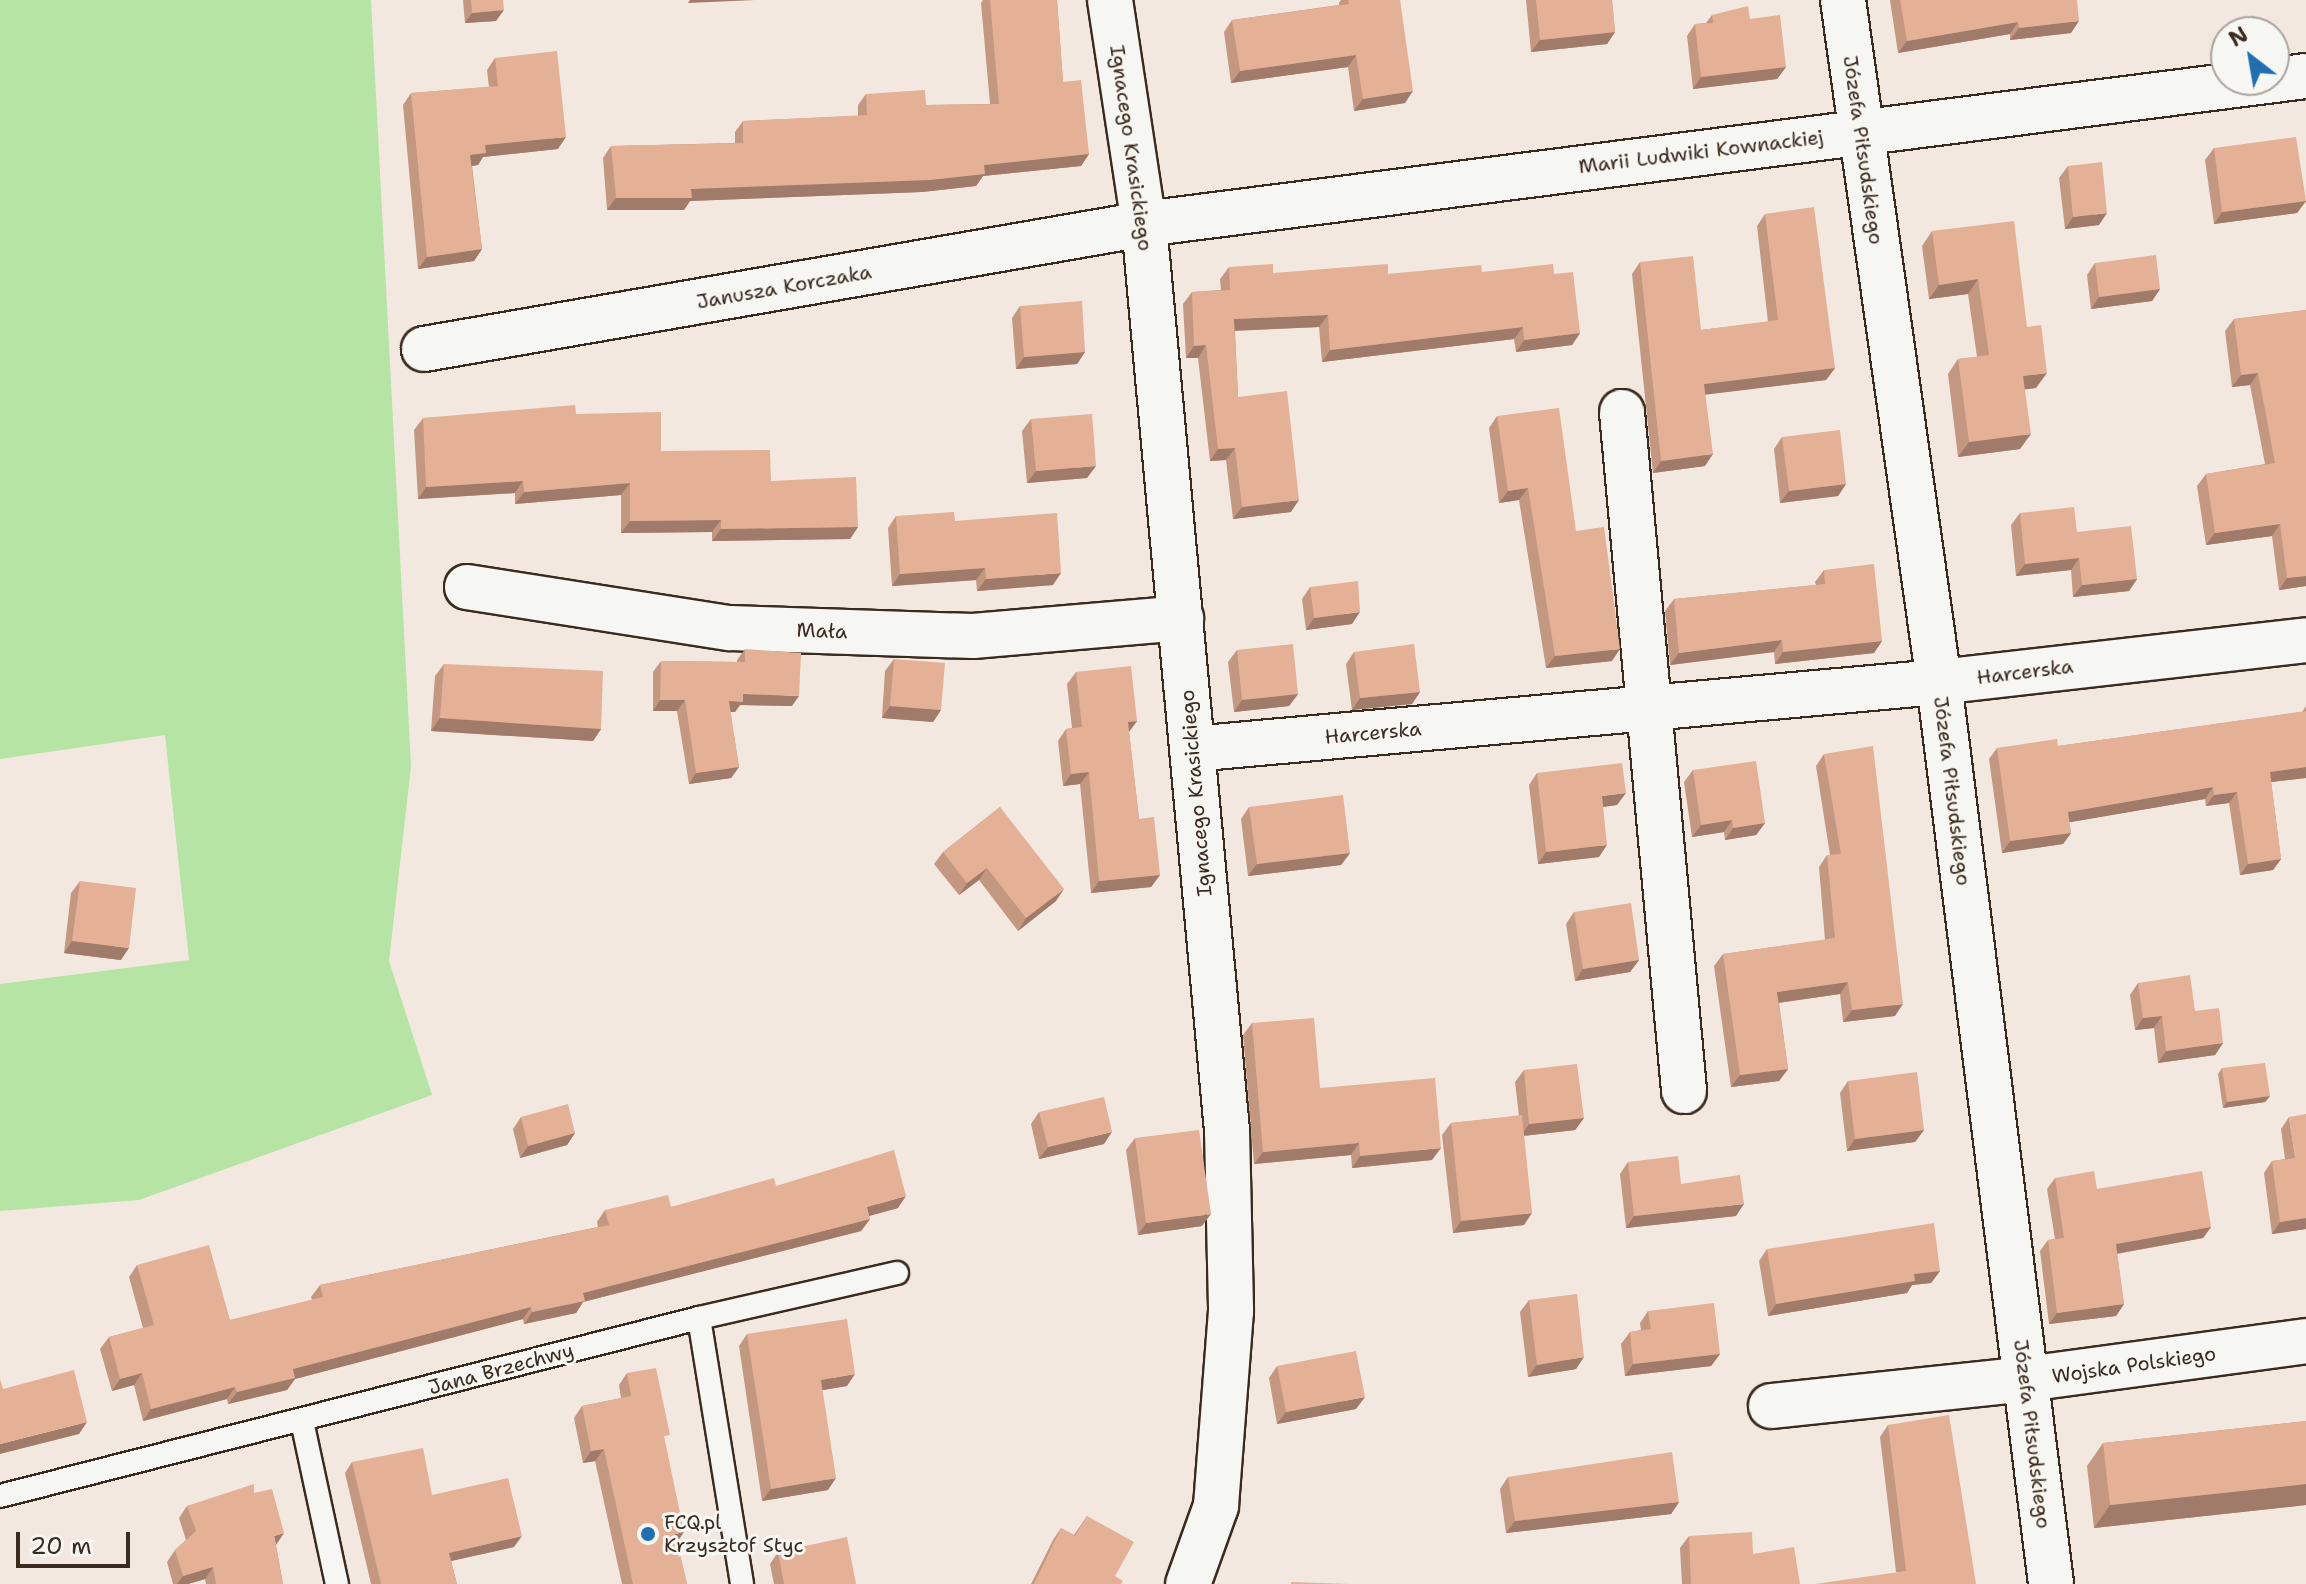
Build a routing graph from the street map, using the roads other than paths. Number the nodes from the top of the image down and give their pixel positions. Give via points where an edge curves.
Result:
1 (1110, 0) edge
2 (1843, 0) edge
3 (2306, 76) edge
4 (1859, 131) junction
5 (1144, 224) junction
6 (424, 349) dead end
7 (1622, 412) dead end
8 (467, 587) dead end
9 (1181, 618) junction
10 (2306, 640) edge
11 (1939, 682) junction
12 (1649, 708) junction
13 (1192, 749) junction
14 (1684, 1091) dead end
15 (897, 1273) dead end
16 (699, 1318) junction
17 (2306, 1341) edge
18 (2026, 1379) junction
19 (1771, 1406) dead end
20 (302, 1421) junction
21 (0, 1496) edge
22 (337, 1584) edge
23 (742, 1584) edge
24 (1188, 1584) edge
25 (2051, 1584) edge

1 - 5 street, Ignacego Krasickiego
2 - 4 street, Józefa Piłsudskiego
3 - 4 street, Marii Ludwiki Kownackiej
4 - 5 street, Marii Ludwiki Kownackiej
4 - 11 street, Józefa Piłsudskiego
5 - 6 street, Janusza Korczaka
5 - 9 street, Ignacego Krasickiego
7 - 12 street
8 - 9 street, Mała via 730,628 973,636
9 - 13 street, Ignacego Krasickiego
10 - 11 street, Harcerska
11 - 12 street, Harcerska
11 - 18 street, Józefa Piłsudskiego
12 - 13 street, Harcerska
12 - 14 street
13 - 24 street, Ignacego Krasickiego via 1227,1131 1231,1311 1216,1506
15 - 16 lane, Jana Brzechwy
16 - 20 lane, Jana Brzechwy
16 - 23 lane
17 - 18 street, Wojska Polskiego
18 - 19 street, Wojska Polskiego
18 - 25 street, Józefa Piłsudskiego
20 - 21 lane, Jana Brzechwy
20 - 22 lane

